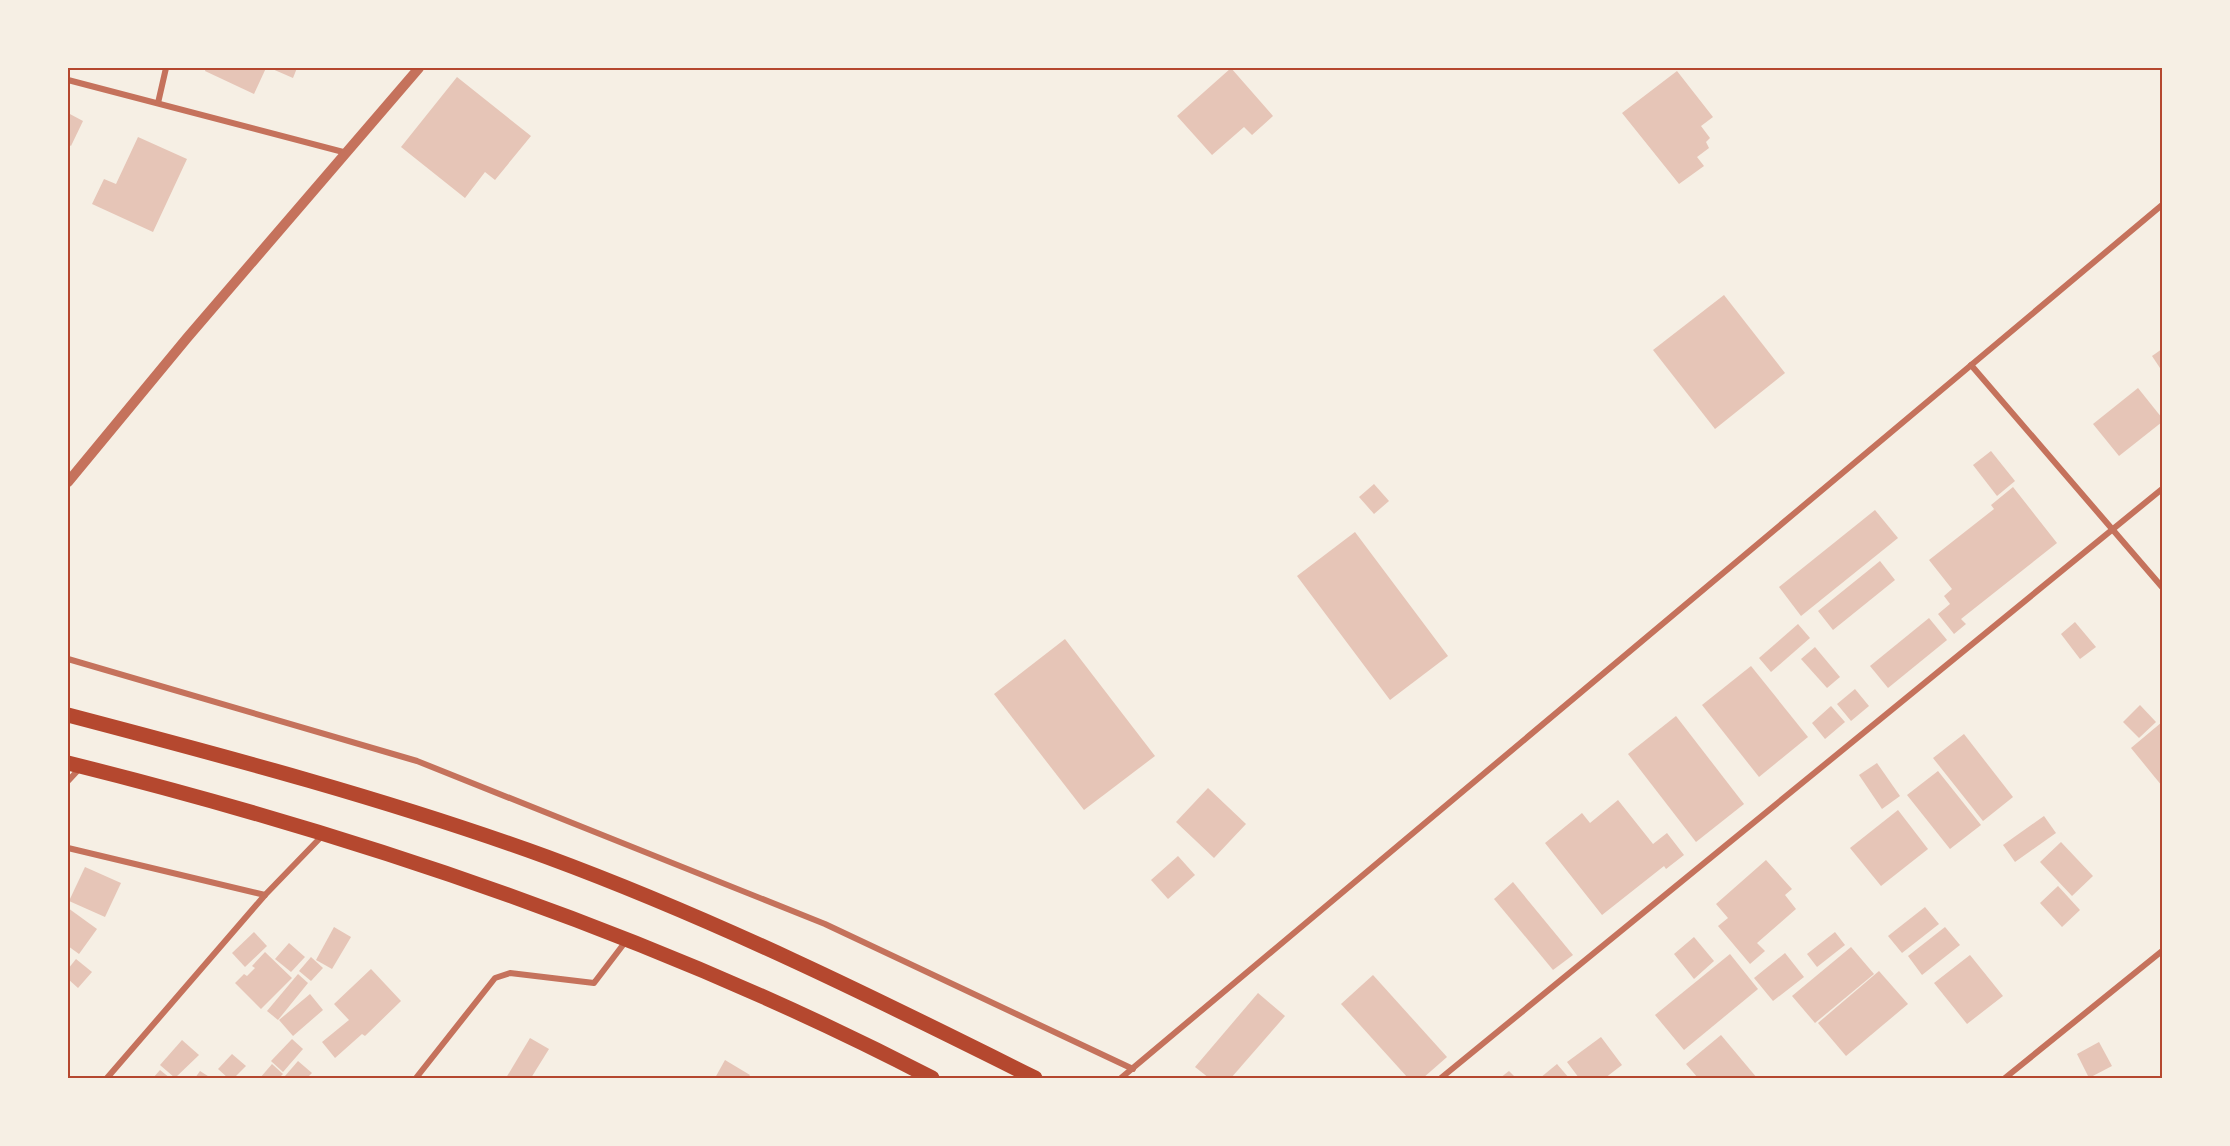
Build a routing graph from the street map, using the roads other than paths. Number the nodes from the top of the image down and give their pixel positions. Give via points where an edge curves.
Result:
1 (166, 68) edge
2 (420, 68) edge
3 (68, 80) edge
4 (158, 103) junction
5 (347, 153) junction
6 (2163, 205) edge
7 (1971, 365) junction
8 (68, 482) edge
9 (2163, 489) edge
10 (2112, 531) junction
11 (2163, 587) edge
12 (68, 659) edge
13 (68, 715) edge
14 (75, 765) edge
15 (68, 781) edge
16 (325, 833) junction
17 (68, 848) edge
18 (265, 895) junction
19 (627, 940) junction
20 (2163, 951) edge
21 (1133, 1069) junction
22 (107, 1078) edge
23 (416, 1078) edge
24 (932, 1078) edge
25 (1033, 1078) edge
26 (1121, 1078) edge
27 (1441, 1078) edge
28 (2005, 1078) edge

1 - 4 street
2 - 5 street
3 - 4 street
4 - 5 street
5 - 8 street
6 - 7 street
7 - 10 street
7 - 21 street
9 - 10 street
10 - 11 street
10 - 27 street
12 - 21 street via 417,761 825,924
13 - 25 main road via 257,766 545,857 666,903 854,987
14 - 15 street
14 - 16 main road
16 - 18 street
16 - 19 main road via 527,901
17 - 18 street
18 - 22 street
19 - 23 street via 594,983 510,973 495,978
19 - 24 main road via 847,1035
20 - 28 street
21 - 26 street

